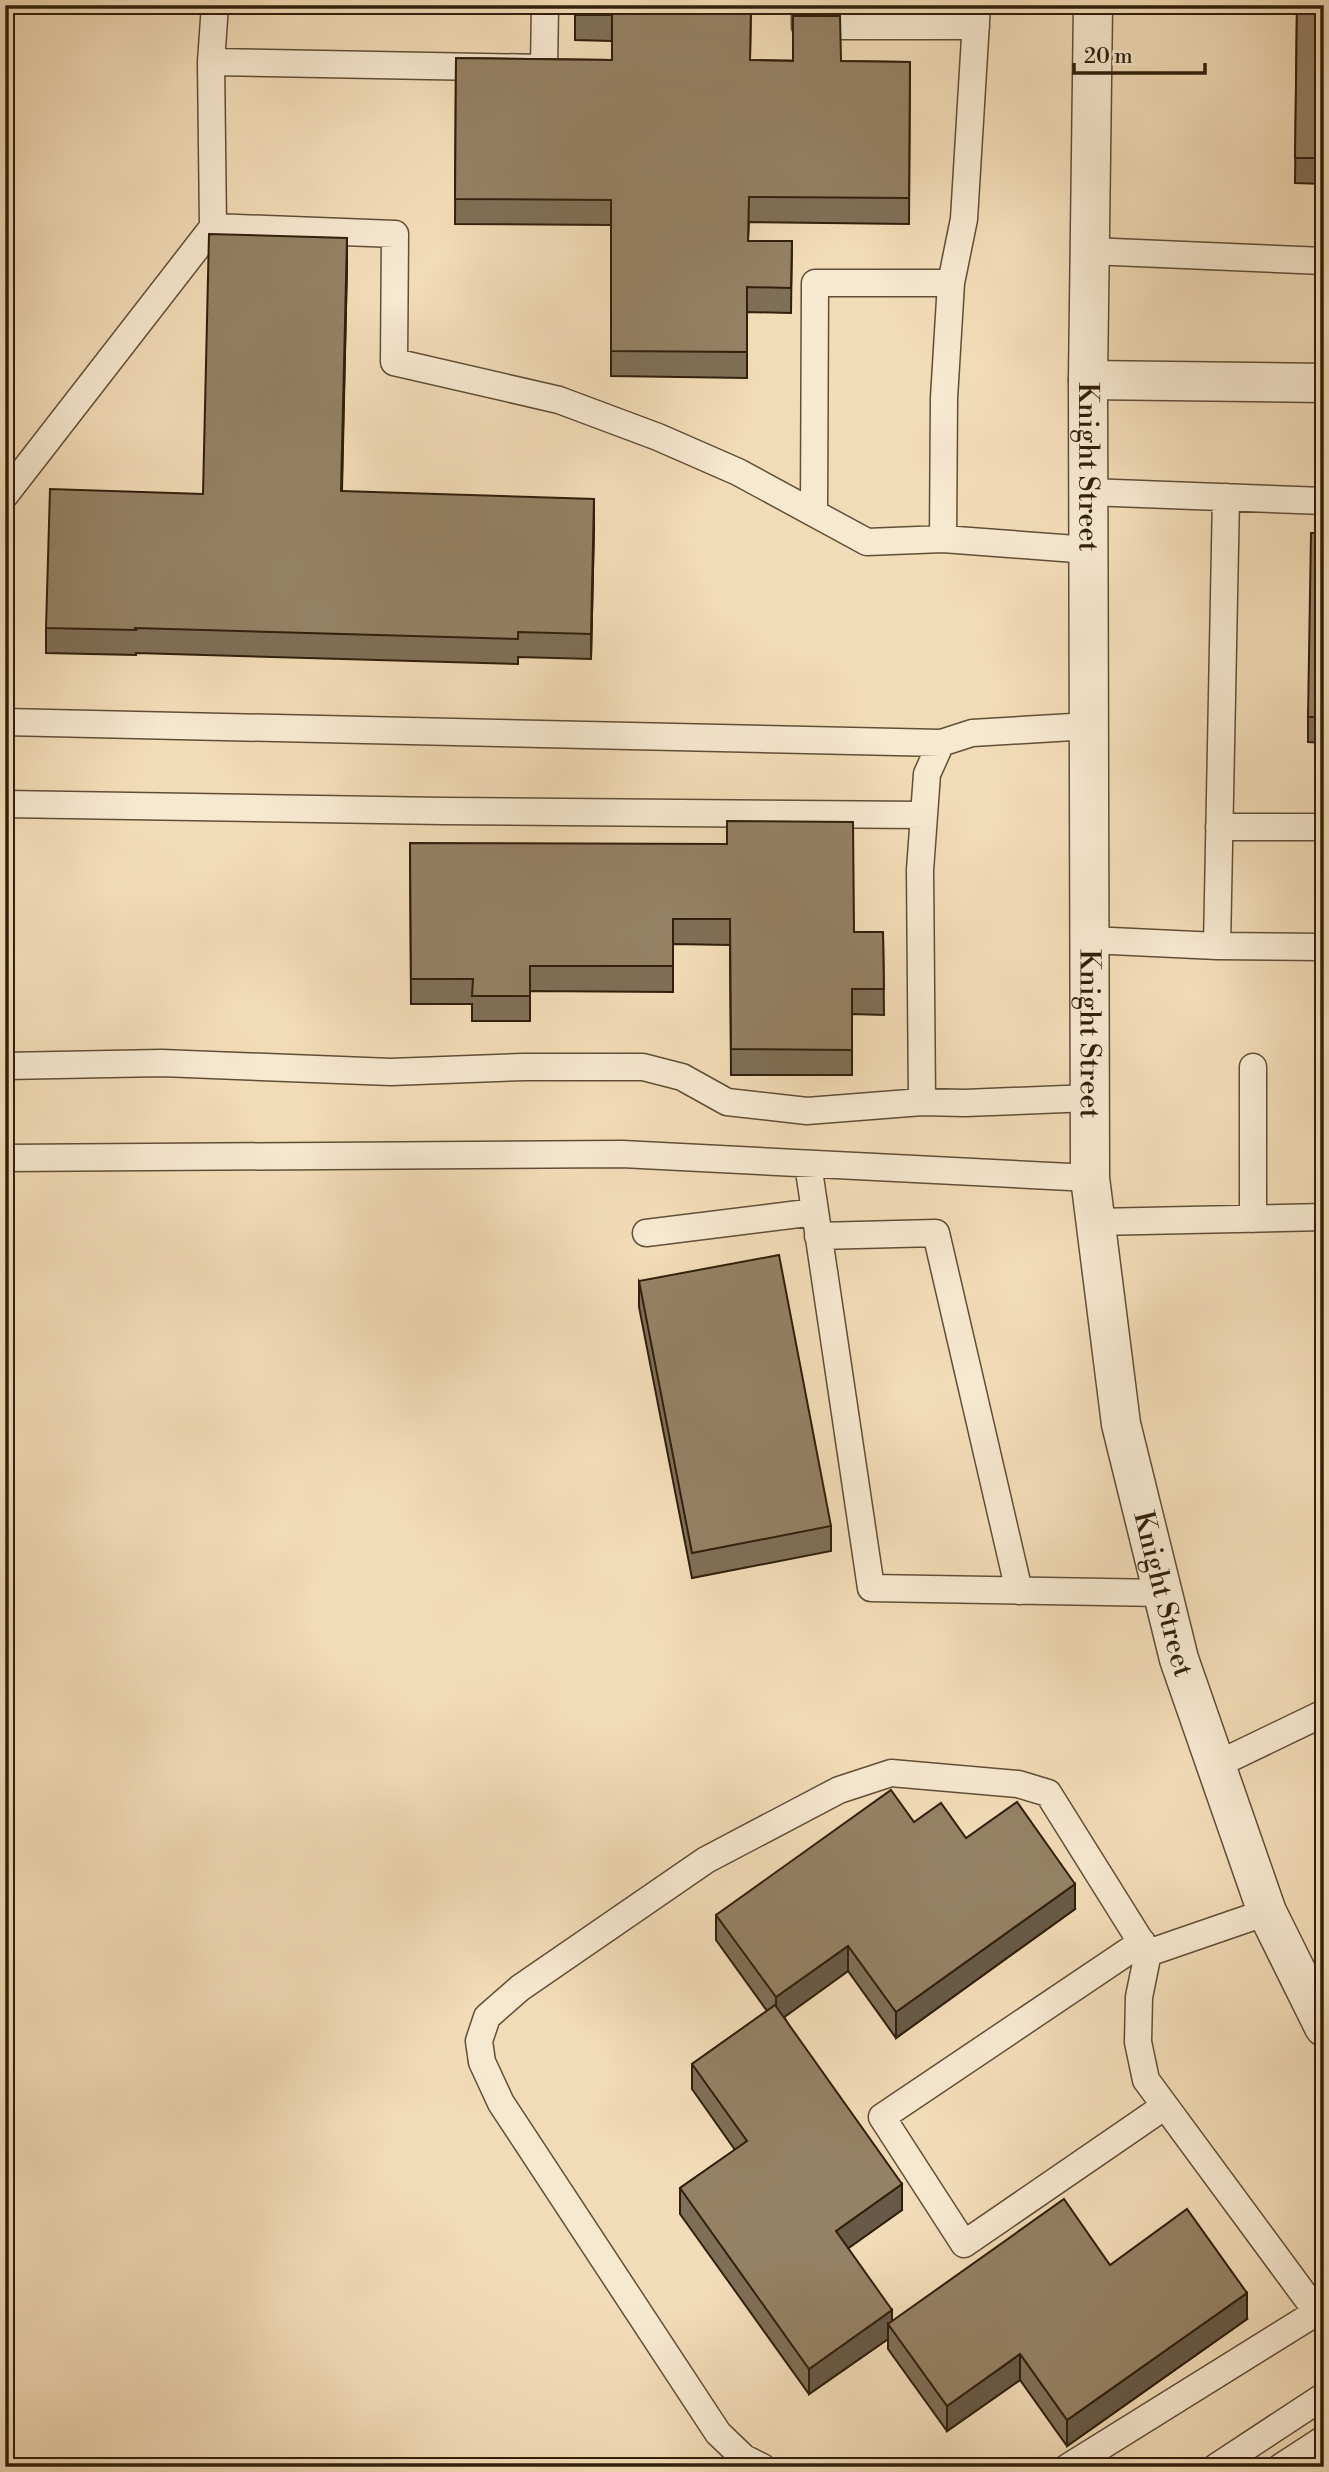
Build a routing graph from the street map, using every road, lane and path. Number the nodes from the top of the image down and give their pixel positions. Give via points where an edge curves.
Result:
1 (215, 5) edge
2 (545, 5) edge
3 (805, 5) edge
4 (1093, 5) edge
5 (977, 15) edge
6 (211, 62) junction
7 (213, 227) junction
8 (1090, 251) junction
9 (1324, 261) edge
10 (951, 283) junction
11 (1088, 380) junction
12 (1324, 383) edge
13 (1089, 492) junction
14 (5, 495) edge
15 (1227, 497) junction
16 (1324, 501) edge
17 (814, 513) junction
18 (943, 539) junction
19 (1089, 550) junction
20 (5, 722) edge
21 (1089, 726) junction
22 (941, 743) junction
23 (5, 804) edge
24 (924, 815) junction
25 (1219, 827) junction
26 (1324, 827) edge
27 (1090, 940) junction
28 (1217, 946) junction
29 (1324, 947) edge
30 (5, 1066) edge
31 (1253, 1067) dead end
32 (1090, 1098) junction
33 (922, 1102) junction
34 (5, 1158) edge
35 (808, 1164) junction
36 (1090, 1178) junction
37 (1324, 1217) edge
38 (1253, 1219) junction
39 (1095, 1222) junction
40 (817, 1224) junction
41 (646, 1233) dead end
42 (1019, 1591) junction
43 (1163, 1593) junction
44 (1324, 1713) edge
45 (1216, 1765) junction
46 (1267, 1912) junction
47 (1145, 1948) junction
48 (1324, 2027) edge
49 (1165, 2106) junction
50 (1320, 2317) edge
51 (1324, 2396) edge
52 (1324, 2439) edge
53 (762, 2467) edge
54 (1068, 2467) edge
55 (1216, 2467) edge
56 (1280, 2467) edge

1 - 6 lane
2 - 6 lane via 544,68
3 - 5 lane via 805,26
4 - 8 street, Knight Street
5 - 10 lane via 964,219
6 - 7 lane
7 - 14 lane
7 - 17 lane via 395,234 394,362 559,400 738,472
8 - 9 lane
8 - 11 street, Knight Street
10 - 17 lane via 815,283
10 - 18 lane
11 - 12 street
11 - 13 street, Knight Street
13 - 15 lane
13 - 19 street, Knight Street
15 - 16 lane
15 - 25 lane
17 - 18 lane via 867,542
18 - 19 lane
19 - 21 street, Knight Street
20 - 22 lane
21 - 22 lane via 972,733
21 - 27 street, Knight Street
22 - 24 lane via 927,774
23 - 24 lane
24 - 33 lane via 920,870
25 - 26 lane
25 - 28 lane
27 - 28 lane
27 - 32 street, Knight Street
28 - 29 lane
30 - 33 lane via 162,1063 391,1072 643,1067 682,1076 727,1102 807,1111
31 - 38 lane
32 - 33 lane
32 - 36 street, Knight Street
34 - 35 lane via 622,1154
35 - 36 lane
35 - 40 lane
36 - 39 street, Knight Street
37 - 38 lane
38 - 39 lane
39 - 43 street, Knight Street via 1121,1423
40 - 41 lane
40 - 42 lane via 936,1233
40 - 42 lane via 871,1588
42 - 43 lane
43 - 45 street, Knight Street via 1179,1659
44 - 45 lane
45 - 46 street, Knight Street
46 - 47 lane
46 - 48 street, Knight Street
47 - 49 lane via 1138,2042 1146,2080
47 - 49 lane via 882,2117 964,2244
47 - 53 lane via 1048,1793 1018,1784 891,1773 839,1790 706,1860 520,1988 487,2018 479,2040 482,2062 500,2103 718,2433 744,2458
49 - 50 lane
50 - 54 lane
51 - 55 lane
52 - 56 lane

